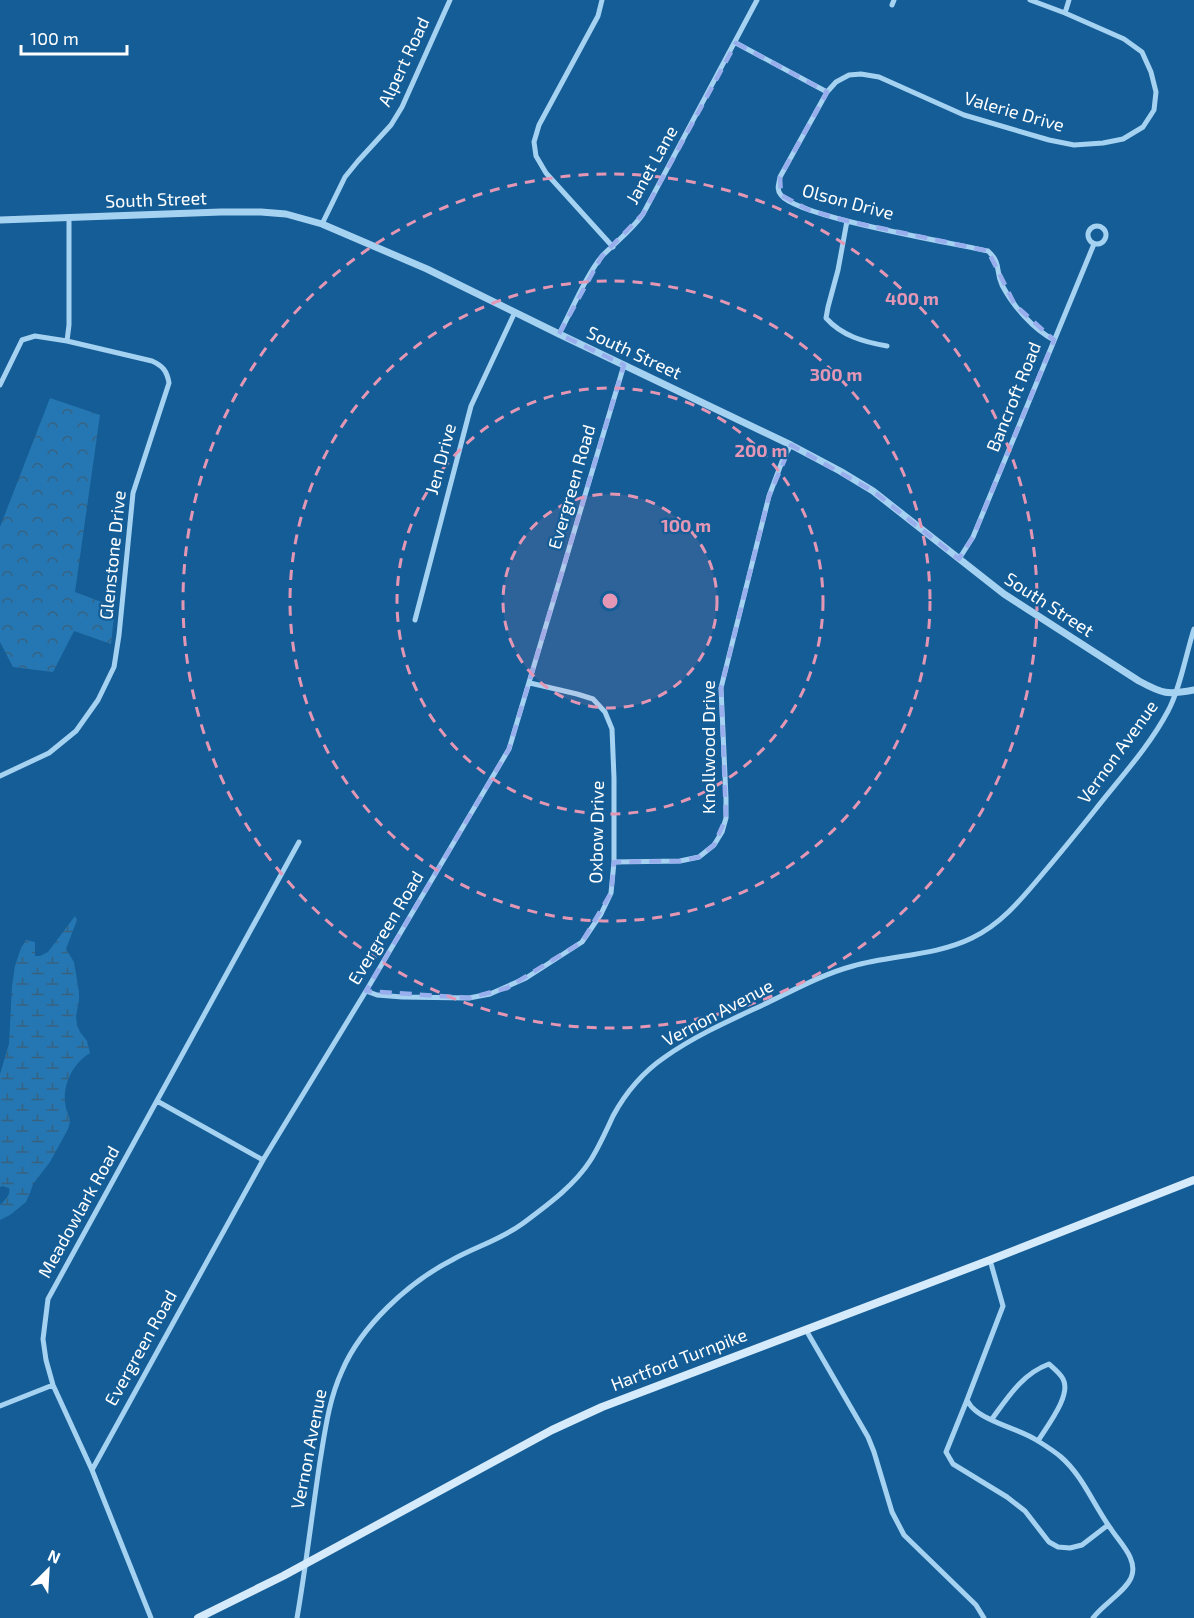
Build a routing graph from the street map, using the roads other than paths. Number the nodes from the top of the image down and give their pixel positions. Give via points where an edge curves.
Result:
1 (450, 0) edge
2 (602, 0) edge
3 (757, 0) edge
4 (1030, 0) edge
5 (1069, 0) edge
6 (1065, 13) junction
7 (736, 43) junction
8 (827, 92) junction
9 (69, 218) junction
10 (0, 220) edge
11 (847, 221) junction
12 (322, 224) junction
13 (1094, 244) dead end
14 (613, 247) junction
15 (515, 312) junction
16 (559, 334) junction
17 (1054, 340) junction
18 (67, 341) junction
19 (887, 346) dead end
20 (624, 365) junction
21 (0, 385) edge
22 (791, 445) junction
23 (959, 559) junction
24 (414, 620) dead end
25 (1194, 629) edge
26 (530, 683) junction
27 (1194, 690) edge
28 (1175, 694) junction
29 (0, 776) edge
30 (299, 842) dead end
31 (614, 862) junction
32 (366, 991) junction
33 (157, 1101) junction
34 (263, 1160) junction
35 (1194, 1180) edge
36 (990, 1260) junction
37 (806, 1330) junction
38 (53, 1385) junction
39 (967, 1400) junction
40 (0, 1406) edge
41 (992, 1419) junction
42 (1038, 1441) junction
43 (92, 1470) junction
44 (1108, 1525) junction
45 (306, 1563) junction
46 (151, 1618) edge
47 (198, 1618) edge
48 (297, 1618) edge
49 (984, 1618) edge
50 (1093, 1618) edge

1 - 12 street, Alpert Road via 402,106 391,125 345,177
2 - 14 street via 598,16 539,125 534,142 536,156 546,173
3 - 7 street, Janet Lane
4 - 6 street, Valerie Drive
5 - 6 street
6 - 8 street, Valerie Drive via 1124,39 1142,52 1156,92 1154,110 1143,127 1123,139 1074,145 1049,140 964,115 879,77 861,74 836,81
7 - 8 street
7 - 14 street, Janet Lane via 643,214
8 - 11 street, Olson Drive via 777,188 790,202
9 - 10 street, South Street
9 - 12 street, South Street via 261,212
9 - 18 street
11 - 17 street, Olson Drive via 988,251 998,263 1001,283 1015,305
11 - 19 street via 826,318 834,327 864,342
12 - 15 street, South Street
13 - 17 street, Bancroft Road
14 - 16 street, Janet Lane via 602,256
15 - 16 street, South Street
15 - 24 street, Jen Drive via 471,406
16 - 20 street, South Street
17 - 23 street, Bancroft Road via 973,537
18 - 21 street, Glenstone Drive via 35,336 22,340
18 - 29 street, Glenstone Drive via 152,361 167,372 169,382 133,494 114,667 98,700 76,731 49,753
20 - 22 street, South Street
20 - 26 street, Evergreen Road
22 - 23 street, South Street via 873,491
22 - 31 street, Knollwood Drive via 770,496 721,688 726,798 722,832 699,857
23 - 28 street, South Street via 1004,594 1139,681 1160,693
25 - 28 street, Vernon Avenue
26 - 31 street, Oxbow Drive via 593,699 605,712 612,729
26 - 32 street, Evergreen Road via 504,759
27 - 28 street, South Street
28 - 45 street, Vernon Avenue via 1154,734 1120,778 1015,908 993,926 946,948 851,966 718,1026 665,1056 624,1098 589,1163 572,1184 520,1226 427,1275 381,1314 358,1342 332,1399
30 - 33 street, Meadowlark Road
31 - 32 street, Oxbow Drive via 611,893 582,942 526,978 490,994 469,998 402,997
32 - 34 street, Evergreen Road
33 - 34 street
33 - 38 street, Meadowlark Road via 48,1299 43,1340
34 - 43 street, Evergreen Road
35 - 36 main road, Hartford Turnpike
36 - 37 main road, Hartford Turnpike
36 - 39 street via 1003,1306
37 - 45 main road, Hartford Turnpike via 639,1392 552,1430
37 - 49 street via 868,1437 885,1493 904,1535 976,1605
38 - 40 street
38 - 43 street, Meadowlark Road
39 - 41 street via 976,1411
39 - 44 street via 946,1452 953,1464 1025,1511 1049,1542 1058,1547 1082,1545
41 - 42 street
41 - 42 street via 1020,1383 1049,1364 1063,1378 1066,1390
42 - 44 street via 1062,1458
43 - 46 street, Meadowlark Road
44 - 50 street via 1131,1558 1133,1568 1131,1579
45 - 47 main road, Hartford Turnpike
45 - 48 street, Vernon Avenue

